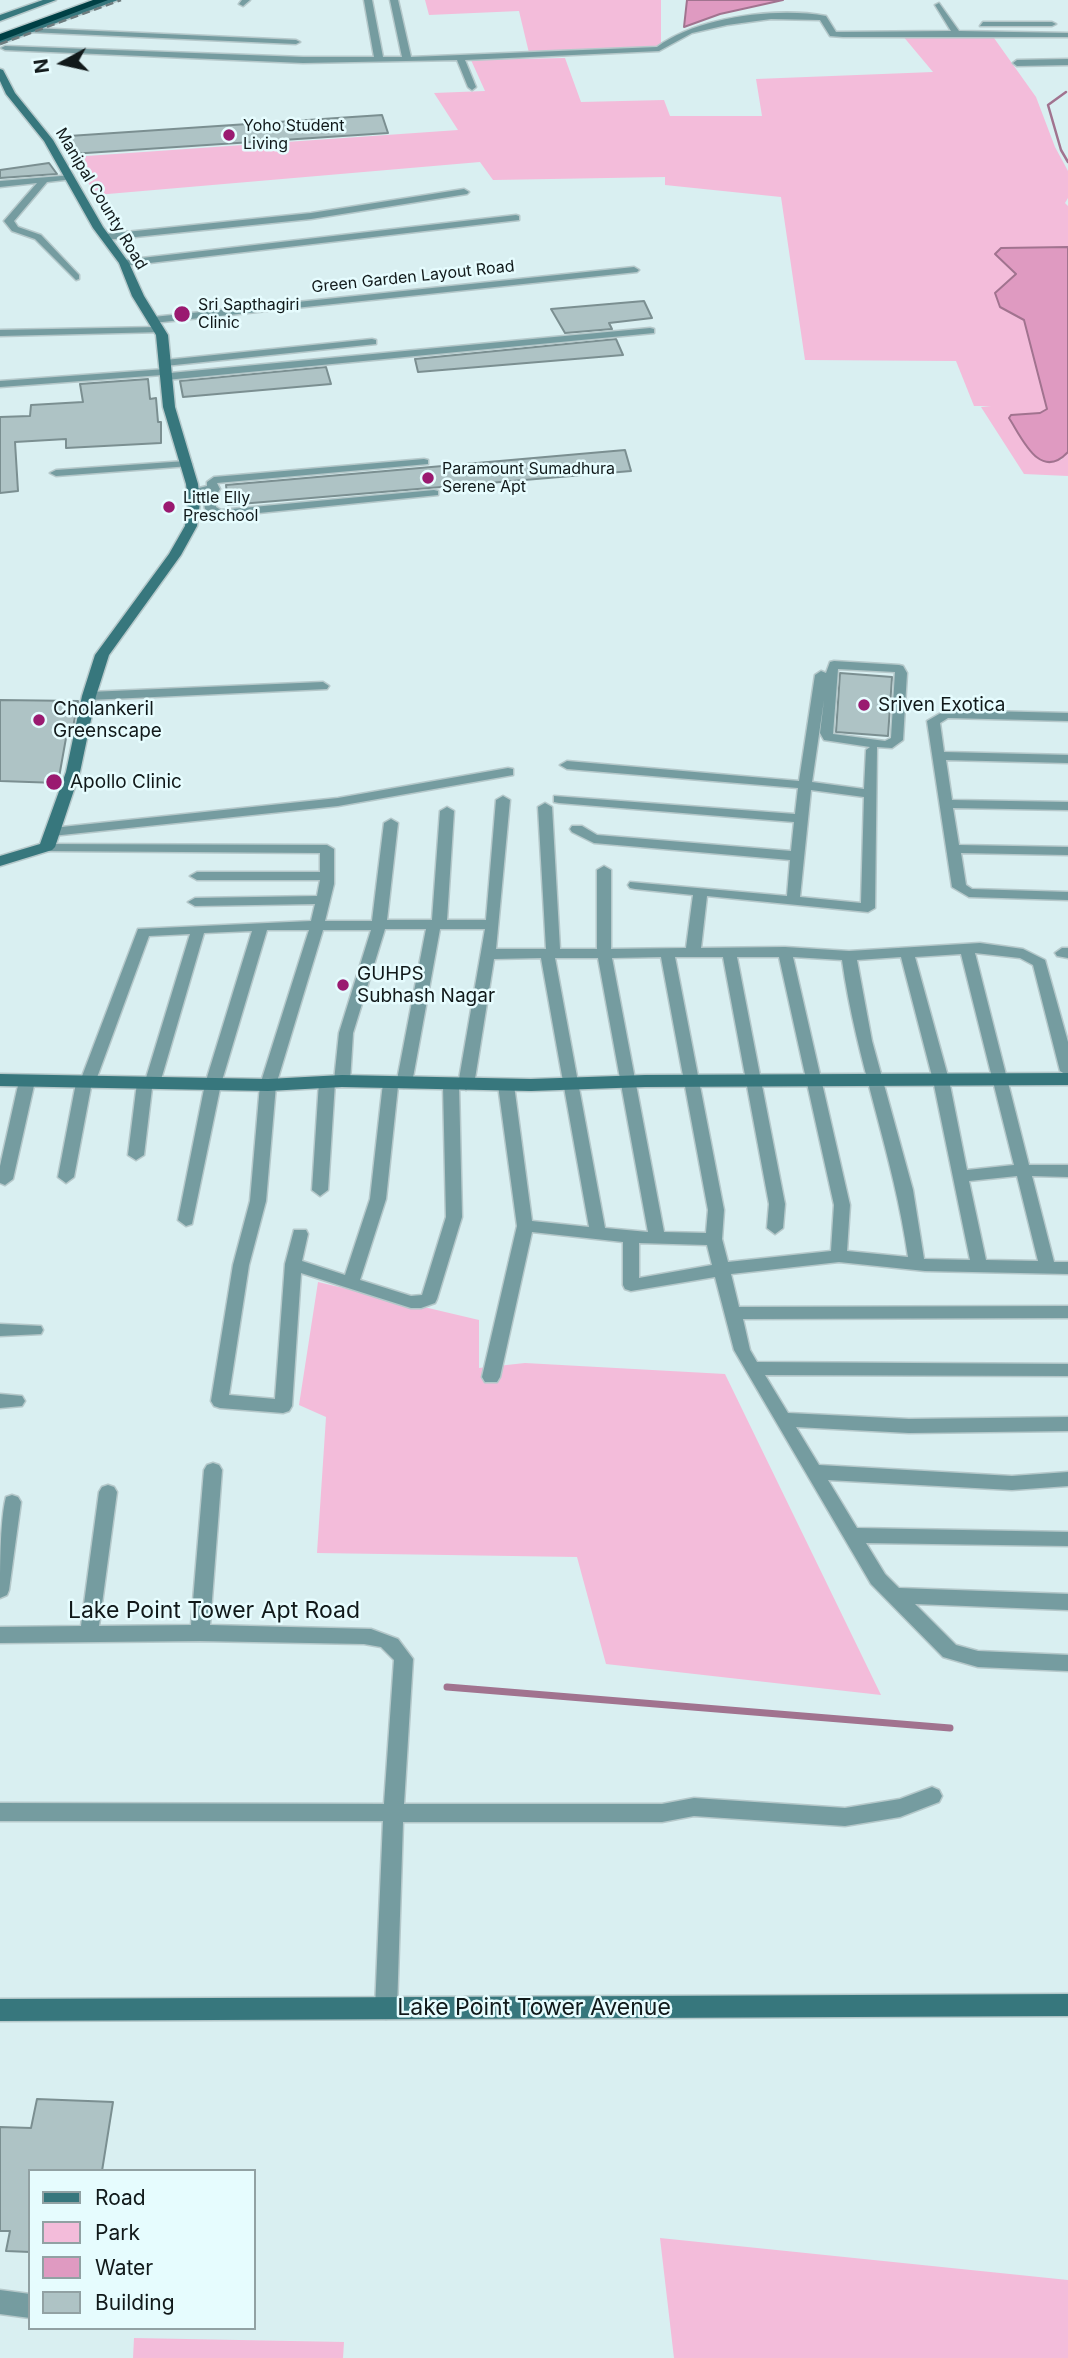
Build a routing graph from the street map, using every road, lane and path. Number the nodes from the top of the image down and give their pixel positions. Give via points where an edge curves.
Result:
1 (52, 0) edge
2 (71, 0) edge
3 (77, 0) edge
4 (89, 0) edge
5 (103, 0) edge
6 (114, 0) edge
7 (368, 0) edge
8 (394, 0) edge
9 (939, 5) dead end
10 (0, 18) edge
11 (884, 23) dead end
12 (1068, 24) edge
13 (32, 30) junction
14 (892, 33) junction
15 (1, 34) edge
16 (1068, 34) edge
17 (957, 35) junction
18 (296, 42) dead end
19 (899, 44) dead end
20 (1005, 44) dead end
21 (1068, 44) edge
22 (460, 58) junction
23 (379, 60) junction
24 (407, 60) junction
25 (1068, 62) edge
26 (0, 63) edge
27 (1017, 63) dead end
28 (0, 72) edge
29 (472, 88) dead end
30 (70, 177) junction
31 (45, 179) junction
32 (0, 184) edge
33 (464, 192) dead end
34 (516, 218) dead end
35 (106, 237) junction
36 (124, 263) junction
37 (634, 270) dead end
38 (76, 277) dead end
39 (156, 325) junction
40 (650, 331) dead end
41 (0, 333) edge
42 (372, 342) dead end
43 (165, 371) junction
44 (0, 384) edge
45 (424, 462) dead end
46 (186, 464) junction
47 (56, 472) dead end
48 (214, 489) junction
49 (193, 491) junction
50 (434, 493) dead end
51 (821, 675) dead end
52 (323, 686) dead end
53 (89, 696) junction
54 (824, 696) junction
55 (822, 715) junction
56 (1068, 717) edge
57 (872, 750) dead end
58 (939, 756) junction
59 (1068, 759) edge
60 (566, 765) dead end
61 (508, 772) dead end
62 (805, 785) junction
63 (871, 794) junction
64 (559, 799) dead end
65 (503, 800) dead end
66 (945, 804) junction
67 (1068, 806) edge
68 (545, 807) dead end
69 (447, 811) dead end
70 (801, 819) junction
71 (391, 823) dead end
72 (576, 829) dead end
73 (52, 832) junction
74 (47, 847) junction
75 (954, 849) junction
76 (1068, 851) edge
77 (797, 856) junction
78 (0, 861) edge
79 (604, 870) dead end
80 (197, 876) dead end
81 (327, 876) junction
82 (635, 886) dead end
83 (700, 893) junction
84 (1068, 896) edge
85 (323, 900) junction
86 (195, 902) dead end
87 (793, 902) junction
88 (437, 924) junction
89 (493, 924) junction
90 (379, 925) junction
91 (261, 926) junction
92 (317, 926) junction
93 (198, 930) junction
94 (967, 948) junction
95 (667, 952) junction
96 (693, 952) junction
97 (785, 952) junction
98 (907, 952) junction
99 (550, 953) junction
100 (604, 953) junction
101 (729, 953) junction
102 (488, 954) junction
103 (849, 956) junction
104 (1068, 1071) edge
105 (1000, 1079) junction
106 (1068, 1079) edge
107 (0, 1080) edge
108 (875, 1080) junction
109 (941, 1080) junction
110 (27, 1081) junction
111 (692, 1081) junction
112 (816, 1081) junction
113 (335, 1082) junction
114 (629, 1082) junction
115 (754, 1082) junction
116 (86, 1083) junction
117 (148, 1083) junction
118 (398, 1083) junction
119 (213, 1084) junction
120 (570, 1084) junction
121 (268, 1085) junction
122 (458, 1085) junction
123 (506, 1085) junction
124 (136, 1155) dead end
125 (1023, 1171) junction
126 (1068, 1171) edge
127 (961, 1176) junction
128 (66, 1177) dead end
129 (5, 1179) dead end
130 (320, 1189) dead end
131 (186, 1220) dead end
132 (525, 1226) junction
133 (775, 1228) dead end
134 (300, 1234) dead end
135 (598, 1234) junction
136 (631, 1237) junction
137 (657, 1238) junction
138 (714, 1239) junction
139 (839, 1256) junction
140 (293, 1264) junction
141 (917, 1264) junction
142 (979, 1266) junction
143 (1068, 1268) edge
144 (723, 1269) junction
145 (1048, 1269) junction
146 (351, 1283) junction
147 (1068, 1312) edge
148 (734, 1313) junction
149 (0, 1330) edge
150 (35, 1330) dead end
151 (752, 1368) junction
152 (1068, 1370) edge
153 (491, 1377) dead end
154 (785, 1420) junction
155 (1068, 1424) edge
156 (214, 1470) dead end
157 (816, 1472) junction
158 (1068, 1479) edge
159 (108, 1492) dead end
160 (12, 1502) dead end
161 (853, 1535) junction
162 (1068, 1539) edge
163 (0, 1590) edge
164 (895, 1596) junction
165 (1068, 1602) edge
166 (200, 1633) junction
167 (89, 1634) junction
168 (0, 1635) edge
169 (1068, 1663) edge
170 (932, 1796) dead end
171 (393, 1811) junction
172 (0, 1812) edge
173 (1068, 2005) edge
174 (386, 2008) junction
175 (0, 2010) edge
176 (0, 2302) edge
177 (28, 2306) edge

1 - 10 main road
2 - 15 highway
3 - 15 highway
4 - 15 highway
5 - 15 highway
6 - 13 main road
7 - 23 street
8 - 24 street
9 - 17 street
11 - 14 street
12 - 16 street via 969,25 975,33
13 - 15 main road
13 - 18 street
14 - 17 street
14 - 19 street
14 - 22 street via 833,34 823,18 783,16 744,19 678,35 659,49
15 - 23 street via 294,60
15 - 26 main road via 4,60
16 - 17 street
20 - 21 street
22 - 24 street
22 - 29 street
23 - 24 street
25 - 27 street
28 - 30 main road, Manipal County Road
30 - 31 street
30 - 35 main road, Manipal County Road
31 - 32 street
31 - 38 street via 9,221 15,229 38,237
33 - 35 street via 310,216
34 - 36 street
35 - 36 main road, Manipal County Road
36 - 39 main road, Manipal County Road
37 - 39 street, Green Garden Layout Road
39 - 41 street, Green Garden Layout Road
39 - 43 main road, Manipal County Road via 162,335
40 - 43 street
42 - 43 street
43 - 44 street
43 - 46 main road, Manipal County Road via 169,407
45 - 48 street via 214,480
46 - 47 street
46 - 49 main road, Manipal County Road
48 - 49 street
48 - 50 street via 209,497 211,509 219,514
49 - 53 main road, Manipal County Road via 191,526 102,655
51 - 54 street
52 - 53 street
53 - 73 main road, Manipal County Road via 73,772
54 - 55 street
54 - 55 street via 834,665 891,667 901,673 894,743 834,739 827,733
55 - 62 street
56 - 58 street via 941,715 933,721
57 - 63 street
58 - 59 street
58 - 66 street
60 - 62 street
61 - 73 street via 429,790 294,809
62 - 63 street
62 - 70 street
63 - 87 street via 868,908
64 - 70 street
65 - 89 street
66 - 67 street
66 - 75 street
68 - 99 street
69 - 88 street
70 - 77 street
71 - 90 street
72 - 77 street via 594,838
73 - 74 main road, Manipal County Road
74 - 78 main road
74 - 81 street via 327,849
75 - 76 street
75 - 84 street via 959,887 969,894
77 - 87 street
79 - 100 street
80 - 81 street
81 - 85 street
82 - 83 street
83 - 87 street
83 - 96 street
85 - 86 street
85 - 92 street
88 - 89 street
88 - 90 street
88 - 118 street
89 - 102 street
90 - 92 street
90 - 113 street
91 - 92 street
91 - 93 street
91 - 119 street
92 - 121 street
93 - 116 street via 143,932
93 - 117 street
94 - 98 street
94 - 104 street via 1023,954 1040,963
94 - 105 street
95 - 96 street
95 - 100 street
95 - 111 street
96 - 101 street
97 - 101 street
97 - 103 street
97 - 112 street
98 - 103 street
98 - 109 street
99 - 100 street
99 - 102 street
99 - 120 street
100 - 114 street
101 - 115 street
102 - 122 street
103 - 108 street
105 - 106 main road
105 - 109 main road
105 - 125 street
107 - 110 main road
108 - 109 main road
108 - 112 main road
108 - 141 street via 904,1184
109 - 127 street
110 - 116 main road
110 - 129 street
111 - 114 main road
111 - 115 main road
111 - 138 street via 716,1210
112 - 115 main road
112 - 139 street via 842,1205
113 - 118 main road
113 - 121 main road
113 - 130 street
114 - 120 main road
114 - 137 street
115 - 133 street via 777,1204
116 - 117 main road
116 - 128 street
117 - 119 main road
117 - 124 street
118 - 122 main road
118 - 146 street via 378,1199
119 - 121 main road
119 - 131 street
120 - 123 main road
120 - 135 street
121 - 140 street via 258,1201 241,1265 219,1401 283,1406
122 - 123 main road
122 - 146 street via 454,1217 429,1299 411,1302
123 - 132 street
125 - 126 street
125 - 127 street
125 - 145 street
127 - 142 street
132 - 135 street
132 - 153 street
134 - 140 street
135 - 136 street
136 - 137 street
136 - 144 street via 631,1285
137 - 138 street
138 - 144 street
139 - 141 street
139 - 144 street
140 - 146 street
141 - 142 street
142 - 145 street
143 - 145 street
144 - 148 street
147 - 148 street
148 - 151 street via 742,1350
149 - 150 street
151 - 152 street
151 - 154 street
154 - 155 street via 909,1426
154 - 157 street
156 - 166 street
157 - 158 street via 1012,1483
157 - 161 street
159 - 167 street
160 - 163 street
161 - 162 street
161 - 164 street via 878,1579
164 - 165 street
164 - 169 street via 950,1651 978,1659
166 - 167 street, Lake Point Tower Apt Road
166 - 171 street, Lake Point Tower Apt Road via 364,1636 396,1645 404,1659
167 - 168 street, Lake Point Tower Apt Road
170 - 171 street via 900,1808 845,1817 694,1807 662,1813
171 - 172 street
171 - 174 street, Lake Point Tower Apt Road
173 - 174 main road, Lake Point Tower Avenue
174 - 175 main road, Lake Point Tower Avenue
176 - 177 street

